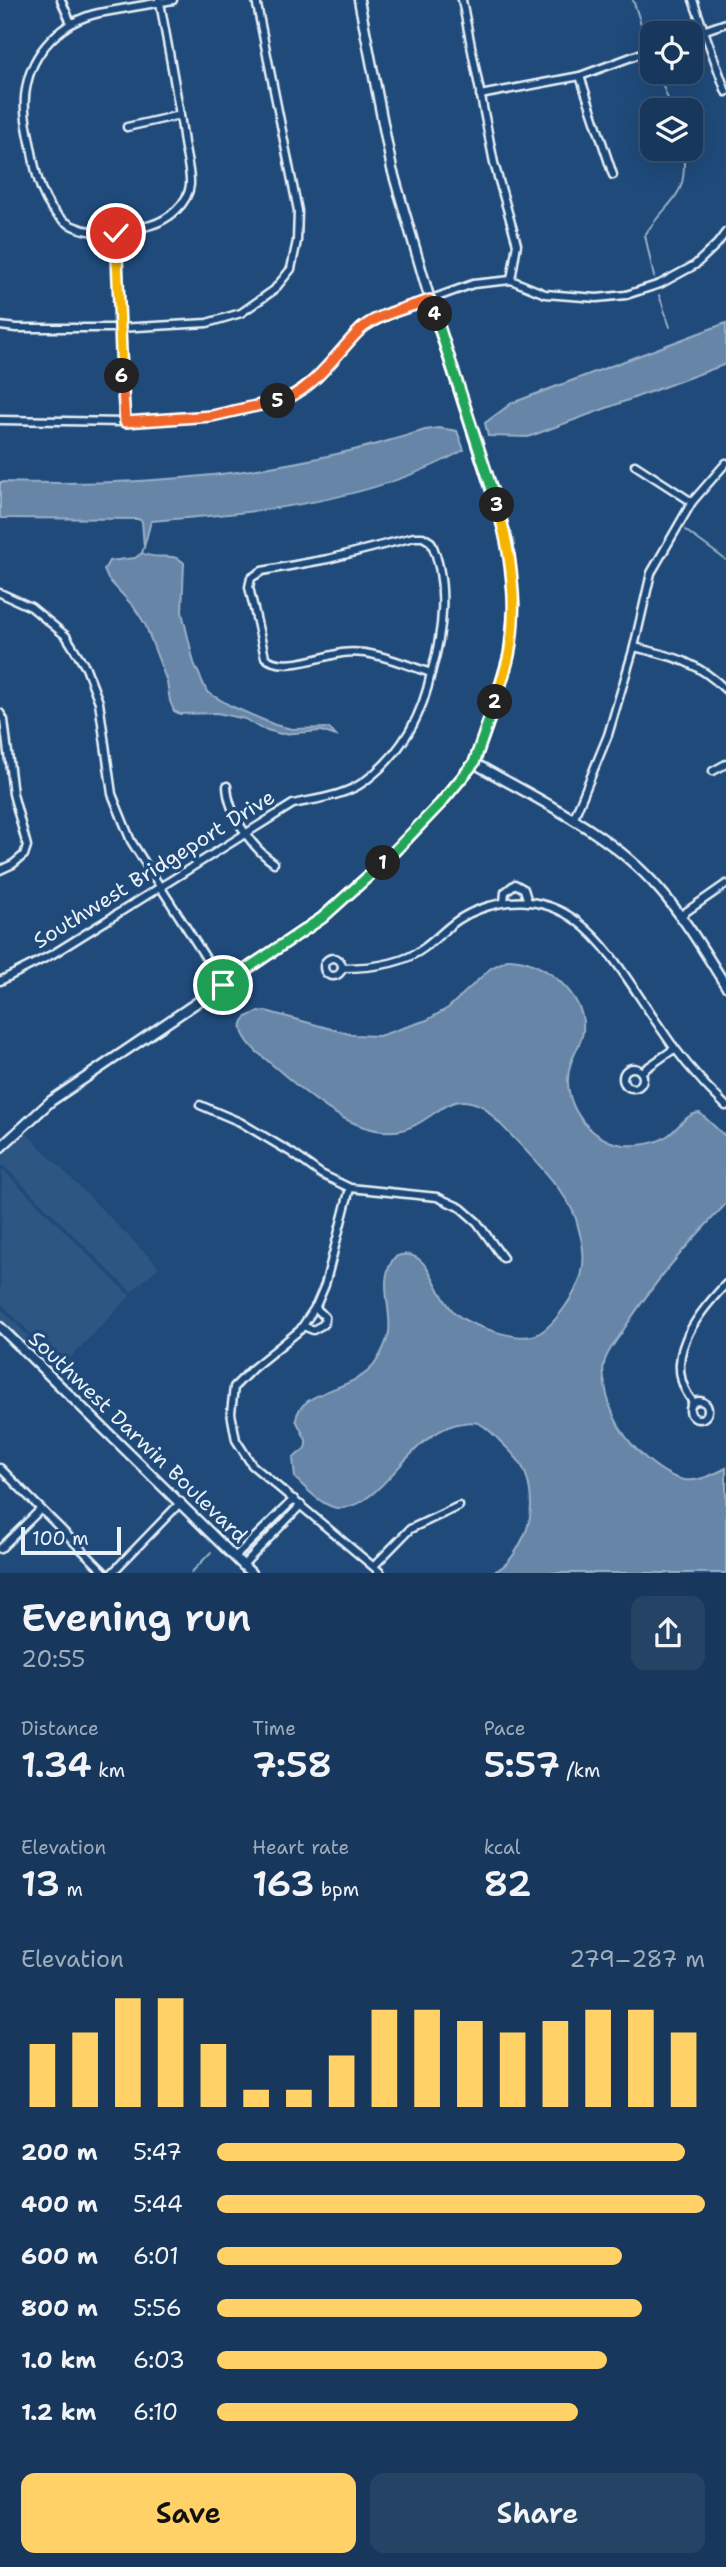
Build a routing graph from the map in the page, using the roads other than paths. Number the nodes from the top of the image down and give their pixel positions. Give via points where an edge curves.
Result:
1 (61, 0) edge
2 (173, 0) edge
3 (256, 0) edge
4 (359, 0) edge
5 (462, 0) edge
6 (693, 0) edge
7 (159, 1) edge
8 (71, 23) junction
9 (726, 23) edge
10 (705, 31) junction
11 (640, 54) edge
12 (580, 76) junction
13 (726, 92) edge
14 (480, 95) junction
15 (180, 115) junction
16 (127, 127) dead end
17 (613, 175) dead end
18 (726, 232) edge
19 (116, 233) junction
20 (511, 280) junction
21 (430, 300) junction
22 (0, 326) edge
23 (119, 328) junction
24 (0, 420) edge
25 (125, 422) junction
26 (726, 463) edge
27 (635, 464) dead end
28 (692, 502) junction
29 (0, 593) edge
30 (634, 647) junction
31 (431, 673) junction
32 (726, 690) edge
33 (0, 713) edge
34 (474, 763) junction
35 (726, 764) edge
36 (713, 771) dead end
37 (228, 786) dead end
38 (573, 820) junction
39 (247, 832) junction
40 (274, 863) dead end
41 (0, 870) edge
42 (726, 884) edge
43 (161, 888) junction
44 (504, 902) junction
45 (528, 902) junction
46 (680, 916) junction
47 (342, 968) dead end
48 (0, 981) edge
49 (223, 985) junction
50 (726, 986) edge
51 (674, 1049) junction
52 (641, 1072) dead end
53 (200, 1105) dead end
54 (726, 1106) edge
55 (0, 1148) edge
56 (350, 1188) junction
57 (503, 1258) dead end
58 (726, 1284) edge
59 (315, 1307) junction
60 (0, 1326) edge
61 (303, 1326) junction
62 (693, 1402) dead end
63 (0, 1468) edge
64 (294, 1499) junction
65 (181, 1502) junction
66 (301, 1505) junction
67 (459, 1506) dead end
68 (41, 1509) junction
69 (269, 1524) junction
70 (276, 1530) junction
71 (0, 1549) edge
72 (234, 1557) junction
73 (243, 1565) junction
74 (374, 1566) junction
75 (105, 1573) edge
76 (112, 1573) edge
77 (251, 1573) edge
78 (381, 1573) edge

1 - 8 street
2 - 7 street
3 - 23 street via 298,211 291,269 274,289 241,313 207,323
4 - 21 street via 392,169
5 - 14 street
6 - 10 street
7 - 8 street
7 - 15 street
8 - 19 street via 46,45 26,88 34,166 49,209 66,223 92,232
9 - 10 street
10 - 13 street
11 - 12 street
12 - 14 street
12 - 17 street
14 - 20 street via 517,244
15 - 16 street
15 - 19 street via 190,186 182,204 163,221
18 - 20 street via 695,265 626,295 545,295
19 - 23 street
20 - 21 street via 473,285
21 - 25 street via 361,328 318,377 285,400 212,416
21 - 34 street via 510,555 514,604 509,654
22 - 23 street
23 - 25 street
24 - 25 street
26 - 28 street
27 - 28 street
28 - 30 street via 651,573
29 - 43 street via 31,607 66,636 86,668 99,702 112,794 131,842
30 - 32 street via 677,658 709,673
30 - 38 street via 608,735
31 - 31 street, Southwest Bridgeport Drive via 363,652 284,665 270,662 263,653 251,578 261,571 426,538 435,550 442,594 440,636
31 - 39 street, Southwest Bridgeport Drive via 415,725 363,782 335,795 293,804
33 - 41 street via 27,846 24,855
34 - 38 street
34 - 49 street via 400,847 322,918
35 - 36 street
37 - 39 street via 228,800
38 - 46 street via 641,870
39 - 40 street
39 - 43 street, Southwest Bridgeport Drive
42 - 46 street
43 - 48 street, Southwest Bridgeport Drive
43 - 49 street
44 - 45 street
44 - 45 street via 505,892 515,884 524,889
44 - 47 street via 466,914 402,960
45 - 51 street via 562,910 604,945
46 - 50 street
49 - 55 street via 51,1101
51 - 52 street
51 - 54 street
53 - 56 street via 240,1122
56 - 57 street via 437,1197 477,1222
56 - 59 street
58 - 62 street via 682,1347 681,1379
59 - 61 street
59 - 61 street via 326,1317 324,1324 318,1329
60 - 65 street, Southwest Darwin Boulevard
61 - 64 street via 234,1387 231,1413 236,1440 253,1465
63 - 68 street
64 - 66 street
64 - 69 street
65 - 72 street, Southwest Darwin Boulevard
65 - 76 street
66 - 70 street
66 - 74 street
67 - 74 street via 410,1529
68 - 71 street
68 - 75 street
69 - 70 street
69 - 72 street
70 - 73 street
72 - 73 street, Southwest Darwin Boulevard
73 - 77 street, Southwest Darwin Boulevard
74 - 78 street

